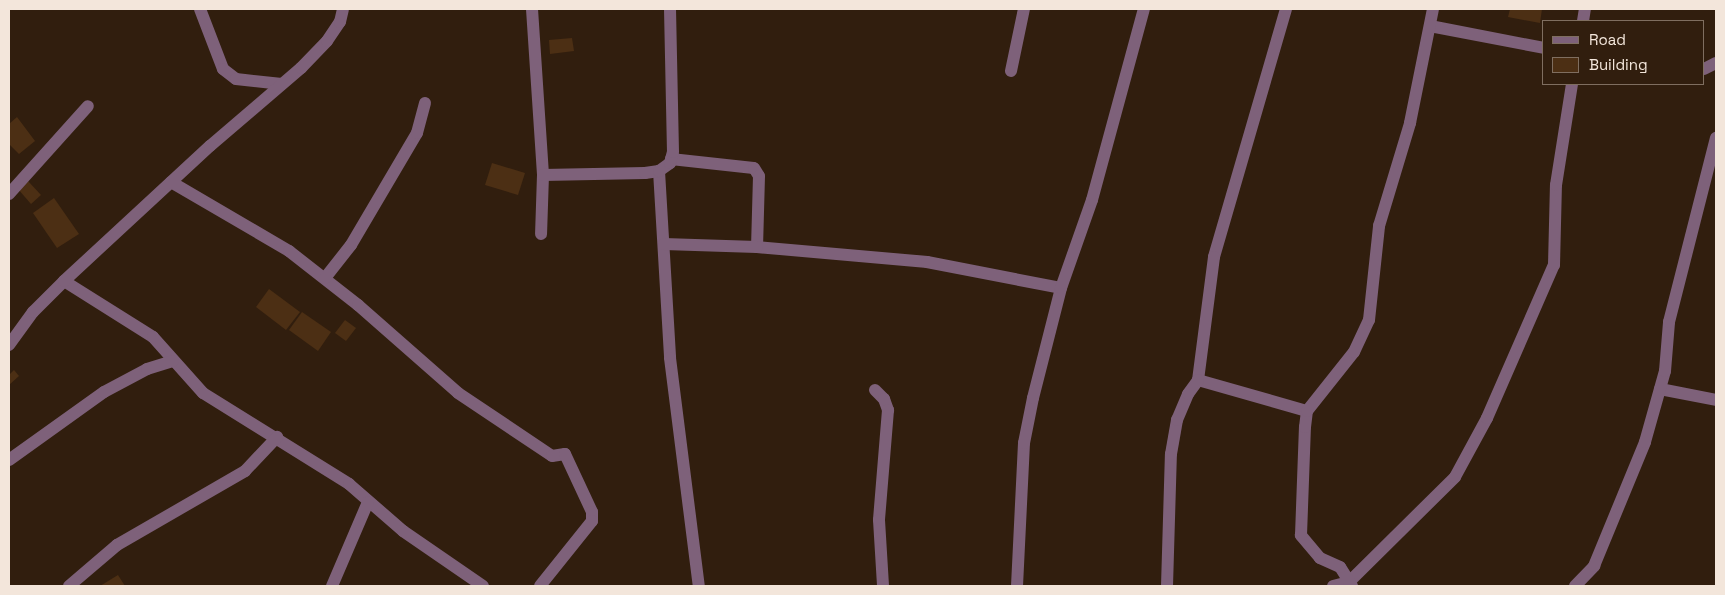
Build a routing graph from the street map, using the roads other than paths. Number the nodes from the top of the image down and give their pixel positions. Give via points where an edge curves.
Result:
1 (200, 9) edge
2 (343, 9) edge
3 (532, 9) edge
4 (670, 9) edge
5 (1024, 9) edge
6 (1144, 9) edge
7 (1286, 9) edge
8 (1433, 9) edge
9 (1430, 26) junction
10 (1542, 48) edge
11 (1011, 71) dead end
12 (282, 84) junction
13 (1572, 85) edge
14 (425, 103) dead end
15 (88, 106) dead end
16 (1716, 138) edge
17 (671, 159) junction
18 (660, 171) junction
19 (543, 176) junction
20 (171, 182) junction
21 (9, 194) edge
22 (541, 234) dead end
23 (664, 244) junction
24 (757, 247) junction
25 (325, 278) junction
26 (64, 281) junction
27 (1061, 288) junction
28 (9, 345) edge
29 (173, 361) junction
30 (1198, 380) junction
31 (1660, 389) junction
32 (874, 390) dead end
33 (1716, 400) edge
34 (1308, 411) junction
35 (277, 437) junction
36 (9, 460) edge
37 (368, 502) junction
38 (1350, 584) edge
39 (69, 586) edge
40 (332, 586) edge
41 (482, 586) edge
42 (540, 586) edge
43 (699, 586) edge
44 (883, 586) edge
45 (1017, 586) edge
46 (1167, 586) edge
47 (1333, 586) edge
48 (1575, 586) edge

1 - 12 street via 223,69 236,79
2 - 12 street via 340,22 327,41
3 - 19 street
4 - 17 street
5 - 11 street
6 - 27 street via 1095,190
7 - 30 street via 1214,257
8 - 9 street
9 - 10 street
9 - 34 street via 1410,123 1379,226 1368,320 1354,352
12 - 20 street
13 - 38 street via 1556,185 1554,266 1543,298 1488,418 1455,477
14 - 25 street via 417,133 351,245
15 - 21 street
16 - 31 street via 1669,322 1665,371
17 - 18 street
17 - 24 street via 754,168 758,176
18 - 19 street
18 - 23 street
19 - 22 street
20 - 25 street via 289,251
20 - 26 street
23 - 24 street
23 - 43 street via 670,358
24 - 27 street via 927,262
25 - 42 street via 458,393 552,456 565,454 592,512 592,521
26 - 28 street via 33,312
26 - 29 street via 153,337
27 - 45 street via 1024,444
29 - 35 street via 203,393
29 - 36 street via 147,369 104,392
30 - 34 street
30 - 46 street via 1188,394 1178,420 1171,454
31 - 33 street
31 - 48 street via 1646,442 1617,513 1594,566
32 - 44 street via 884,399 888,410 879,520
34 - 38 street via 1301,535 1320,558 1340,567
35 - 37 street via 349,484
35 - 39 street via 245,471 117,545
37 - 40 street
37 - 41 street via 403,531
38 - 47 street

